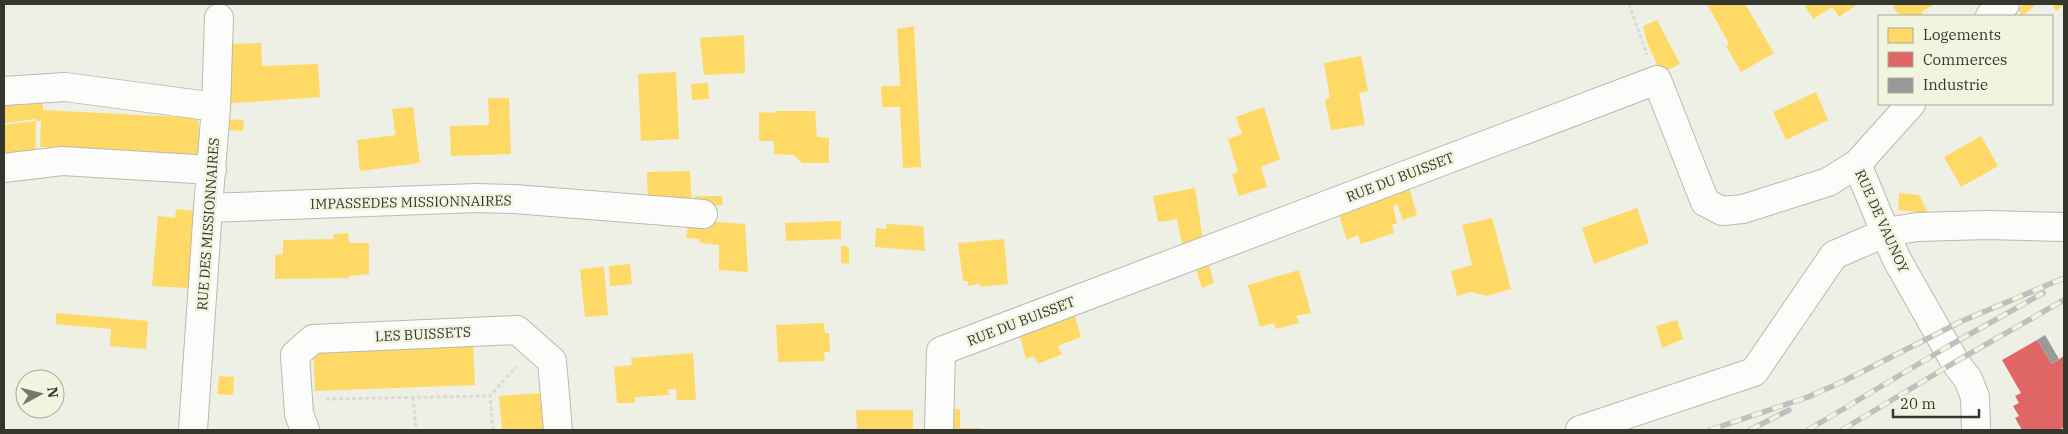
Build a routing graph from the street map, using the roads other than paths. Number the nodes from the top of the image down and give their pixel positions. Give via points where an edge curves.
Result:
1 (2005, 4) edge
2 (1991, 15) edge
3 (220, 18) dead end
4 (4, 91) edge
5 (1910, 105) edge
6 (216, 108) junction
7 (1857, 164) junction
8 (4, 168) edge
9 (212, 170) junction
10 (208, 208) junction
11 (703, 214) dead end
12 (2064, 227) edge
13 (1887, 232) junction
14 (193, 430) edge
15 (306, 430) edge
16 (558, 430) edge
17 (939, 430) edge
18 (1580, 430) edge
19 (1976, 430) edge

1 - 2 street
3 - 6 street, RUE DES MISSIONNAIRES
4 - 6 street via 65,87
5 - 7 street, RUE DE VAUNOY
6 - 9 street, RUE DES MISSIONNAIRES
7 - 13 street, RUE DE VAUNOY
7 - 17 street, RUE DU BUISSET via 1828,182 1743,209 1722,211 1705,202 1657,80 941,351
8 - 9 street via 62,161
9 - 10 street, RUE DES MISSIONNAIRES
10 - 11 street, IMPASSEDES MISSIONNAIRES via 505,198
10 - 14 street, RUE DES MISSIONNAIRES
12 - 13 street via 1917,227
13 - 18 street via 1834,255 1754,372
13 - 19 street, RUE DE VAUNOY via 1896,258 1968,379 1975,397
15 - 16 street, LES BUISSETS via 299,414 295,355 313,339 517,330 552,361

